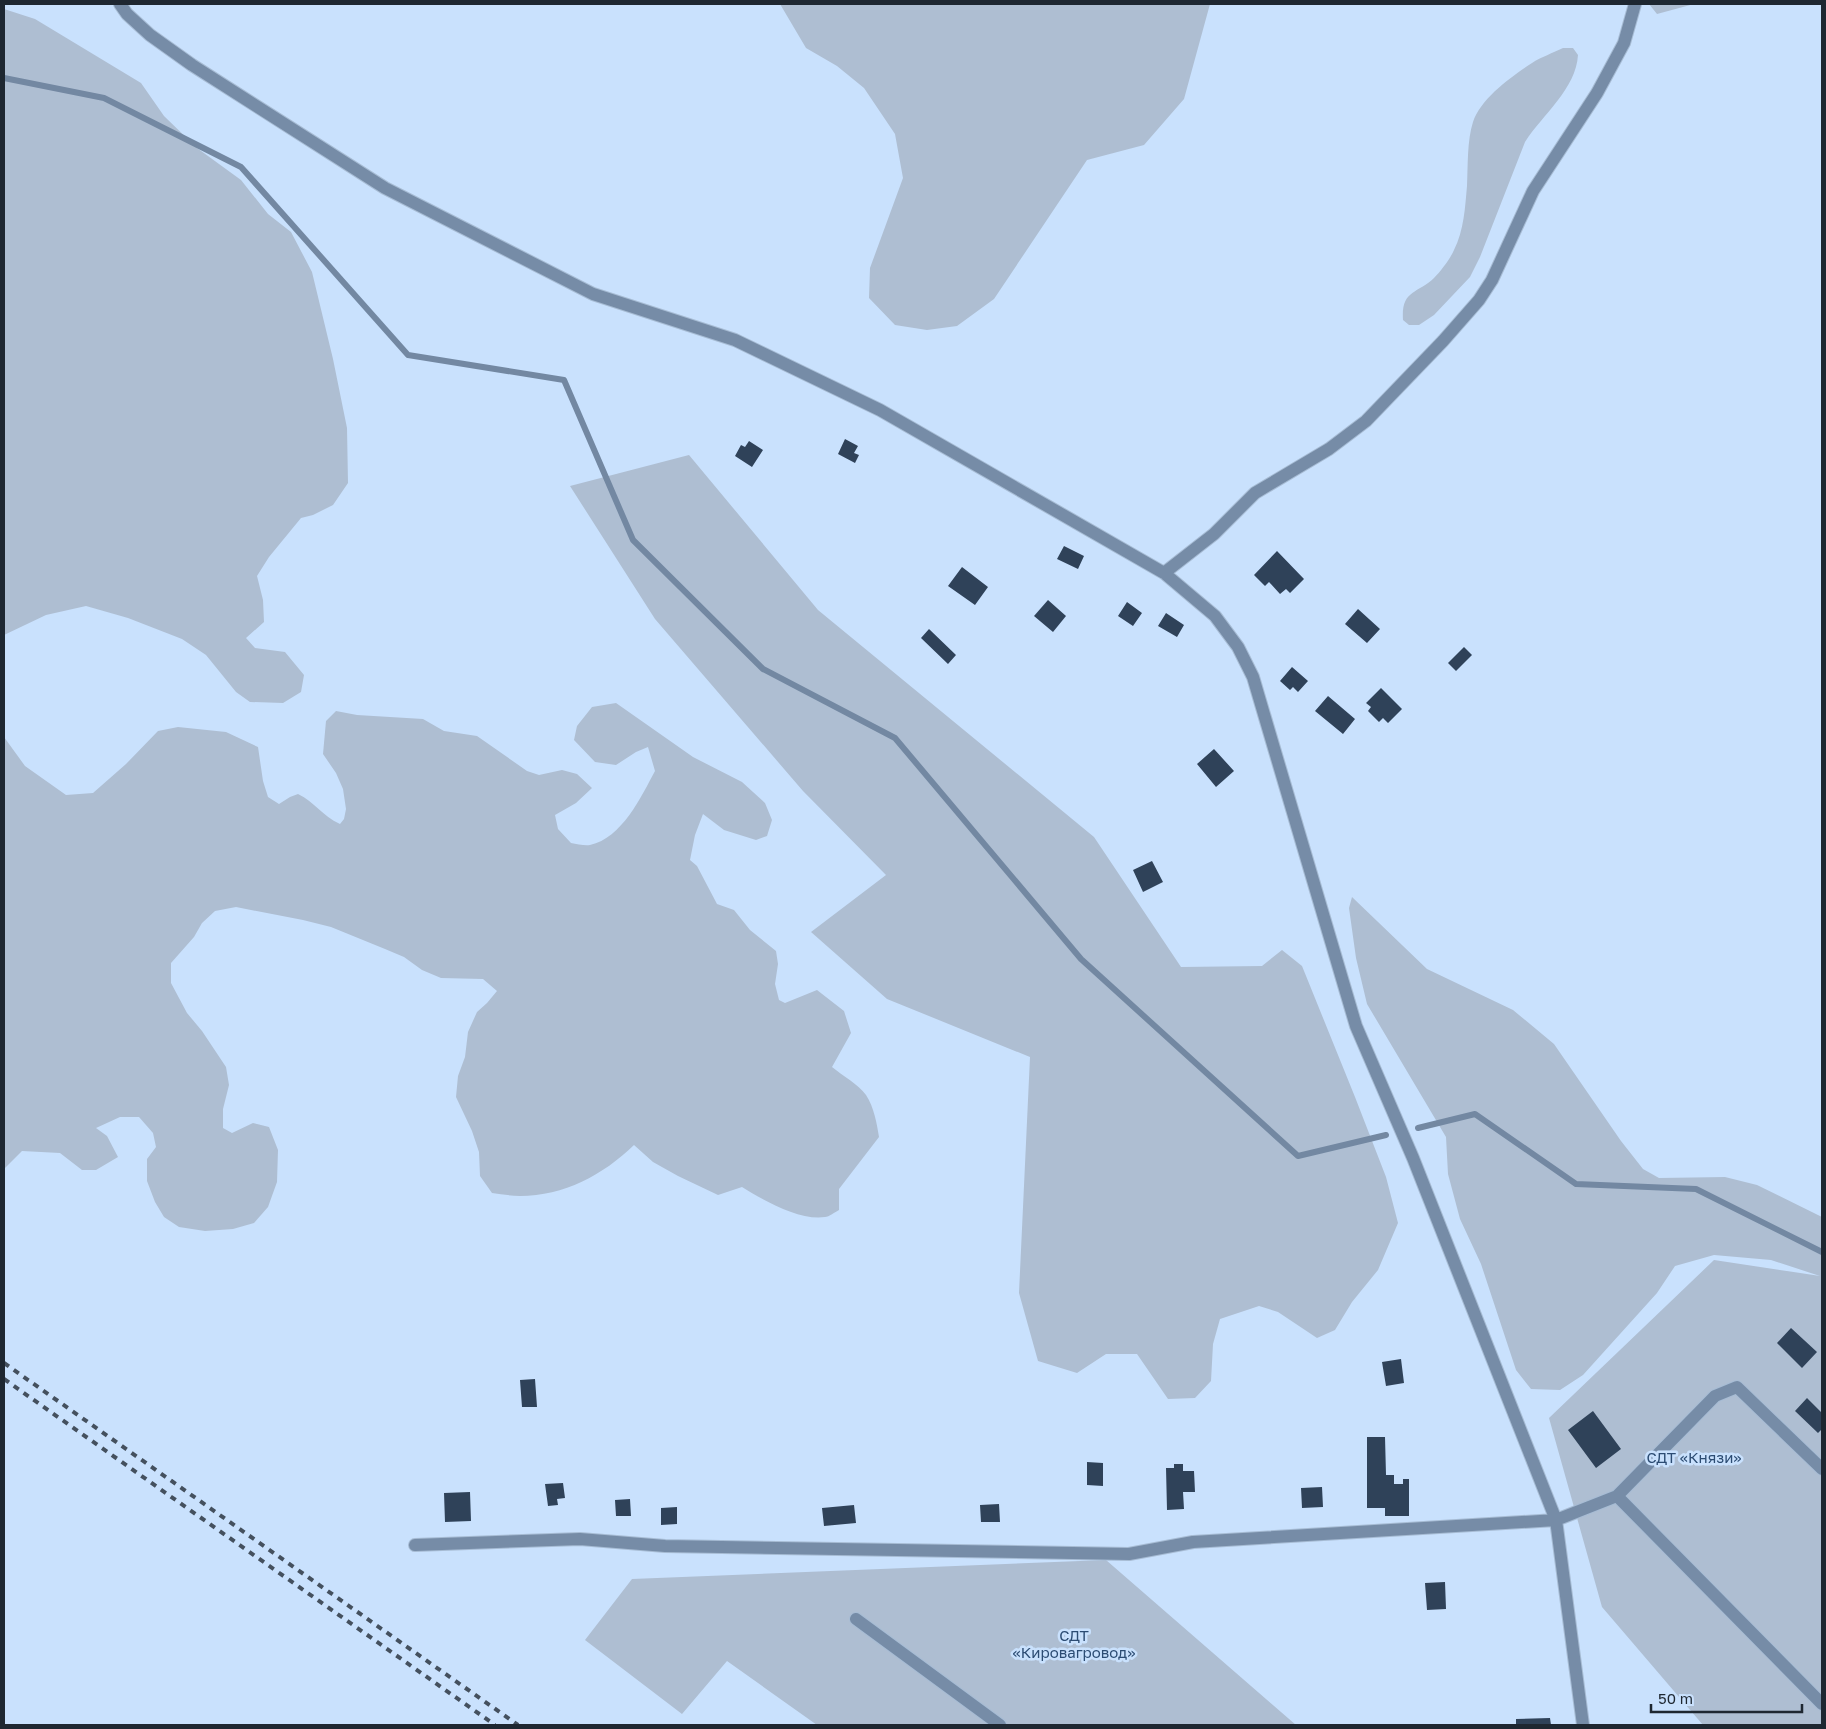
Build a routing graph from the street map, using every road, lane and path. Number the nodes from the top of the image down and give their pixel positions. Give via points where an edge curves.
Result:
1 (120, 4) edge
2 (1635, 4) edge
3 (1164, 573) junction
4 (1822, 1469) edge
5 (1617, 1496) junction
6 (1556, 1520) junction
7 (415, 1545) dead end
8 (856, 1619) dead end
9 (1822, 1704) edge
10 (1000, 1725) edge
11 (1583, 1725) edge

1 - 3 street via 150,35 192,65 385,188 593,294 735,340 880,410
2 - 3 street via 1624,42 1597,93 1533,191 1492,280 1479,300 1366,421 1317,458 1255,494 1214,534
3 - 6 street via 1215,616 1238,647 1253,677 1356,1026 1413,1158
4 - 5 street via 1737,1387 1715,1396
5 - 6 street
5 - 9 street
6 - 7 street via 1193,1542 1129,1554 665,1546 580,1539
6 - 11 street
8 - 10 street

